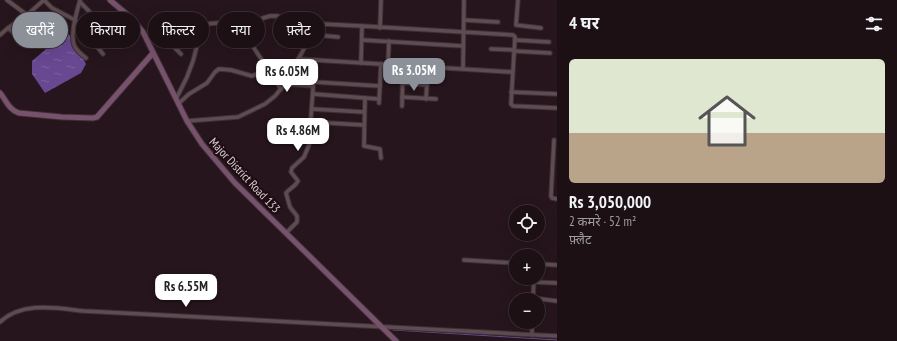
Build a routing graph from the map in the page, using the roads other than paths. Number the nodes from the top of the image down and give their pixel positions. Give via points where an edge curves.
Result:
1 (7, 0) edge
2 (44, 0) edge
3 (110, 0) edge
4 (381, 0) edge
5 (464, 0) edge
6 (518, 0) edge
7 (80, 1) edge
8 (23, 12) edge
9 (30, 12) edge
10 (90, 12) edge
11 (75, 20) junction
12 (464, 20) junction
13 (498, 22) dead end
14 (217, 23) edge
15 (325, 24) edge
16 (12, 25) edge
17 (362, 26) junction
18 (8, 28) junction
19 (380, 28) junction
20 (541, 28) dead end
21 (12, 31) edge
22 (463, 32) junction
23 (1, 34) edge
24 (325, 36) edge
25 (338, 37) dead end
26 (147, 40) joint
27 (362, 40) junction
28 (515, 40) junction
29 (389, 41) junction
30 (549, 42) dead end
31 (463, 46) junction
32 (176, 48) edge
33 (254, 48) edge
34 (304, 48) edge
35 (491, 49) dead end
36 (514, 51) junction
37 (153, 53) junction
38 (550, 53) dead end
39 (103, 54) dead end
40 (181, 54) dead end
41 (86, 58) dead end
42 (298, 59) junction
43 (315, 60) junction
44 (361, 63) junction
45 (381, 64) junction
46 (388, 64) junction
47 (402, 65) junction
48 (428, 67) junction
49 (462, 69) junction
50 (268, 70) junction
51 (512, 72) junction
52 (402, 83) junction
53 (284, 84) junction
54 (313, 84) junction
55 (427, 85) junction
56 (380, 86) junction
57 (281, 89) junction
58 (511, 92) junction
59 (0, 93) edge
60 (313, 94) junction
61 (557, 94) edge
62 (402, 97) junction
63 (365, 98) junction
64 (426, 99) junction
65 (436, 99) dead end
66 (177, 101) junction
67 (402, 106) dead end
68 (557, 108) edge
69 (312, 109) junction
70 (364, 112) junction
71 (187, 121) junction
72 (311, 122) junction
73 (364, 125) junction
74 (554, 140) dead end
75 (381, 158) dead end
76 (557, 199) edge
77 (286, 233) junction
78 (464, 260) dead end
79 (509, 263) edge
80 (545, 264) edge
81 (557, 265) edge
82 (545, 281) edge
83 (557, 283) edge
84 (545, 300) edge
85 (557, 300) edge
86 (0, 322) edge
87 (382, 327) junction
88 (532, 329) edge
89 (532, 335) junction
90 (557, 336) edge
91 (396, 341) edge

1 - 8 street
2 - 9 street
2 - 11 street via 52,8
3 - 26 main road, Major District Road 133 via 137,24
4 - 19 street
5 - 12 street
6 - 20 street via 516,25
7 - 10 street
7 - 11 street
11 - 39 street
11 - 41 street via 75,48
12 - 13 street
12 - 22 street
14 - 66 street via 202,26 193,61
15 - 17 street
16 - 18 street
17 - 19 street
17 - 27 street
18 - 21 street
18 - 23 street
19 - 22 street
22 - 28 street via 513,35
22 - 31 street
24 - 25 street
26 - 37 main road, Major District Road 133
27 - 29 street
27 - 44 street
28 - 30 street
28 - 36 street
29 - 31 street
29 - 46 street
31 - 49 street
32 - 40 street
33 - 50 street
34 - 42 street
35 - 36 street
36 - 38 street
36 - 51 street
37 - 59 main road via 102,112 93,118 15,112
37 - 66 main road, Major District Road 133
42 - 43 street
42 - 53 street
43 - 44 street
43 - 54 street
44 - 45 street
45 - 46 street
45 - 56 street
46 - 47 street
47 - 48 street
47 - 52 street
48 - 49 street
48 - 55 street
49 - 51 street
50 - 57 street
50 - 66 street via 252,76 219,69 207,83
51 - 58 street
52 - 55 street
52 - 62 street
53 - 54 street
53 - 57 street
54 - 56 street
54 - 60 street
55 - 64 street
56 - 63 street via 379,101
57 - 71 street via 265,104 238,117
58 - 61 street
58 - 68 street via 513,106
60 - 63 street
60 - 69 street
62 - 64 street
62 - 67 street
63 - 70 street
64 - 65 street
66 - 71 main road, Major District Road 133
69 - 70 street
69 - 72 street
70 - 73 street
71 - 77 main road, Major District Road 133 via 218,164
72 - 73 street
72 - 77 street via 307,150 291,172 298,181 296,186 286,193 290,207 297,216 296,225
73 - 75 street via 364,146 380,149
74 - 76 street via 551,196
77 - 87 main road, Major District Road 133
78 - 79 street
80 - 81 street
82 - 83 street
84 - 85 street
86 - 87 street via 17,310 52,308
87 - 89 street
87 - 91 main road, Major District Road 133
88 - 89 street
89 - 90 street

